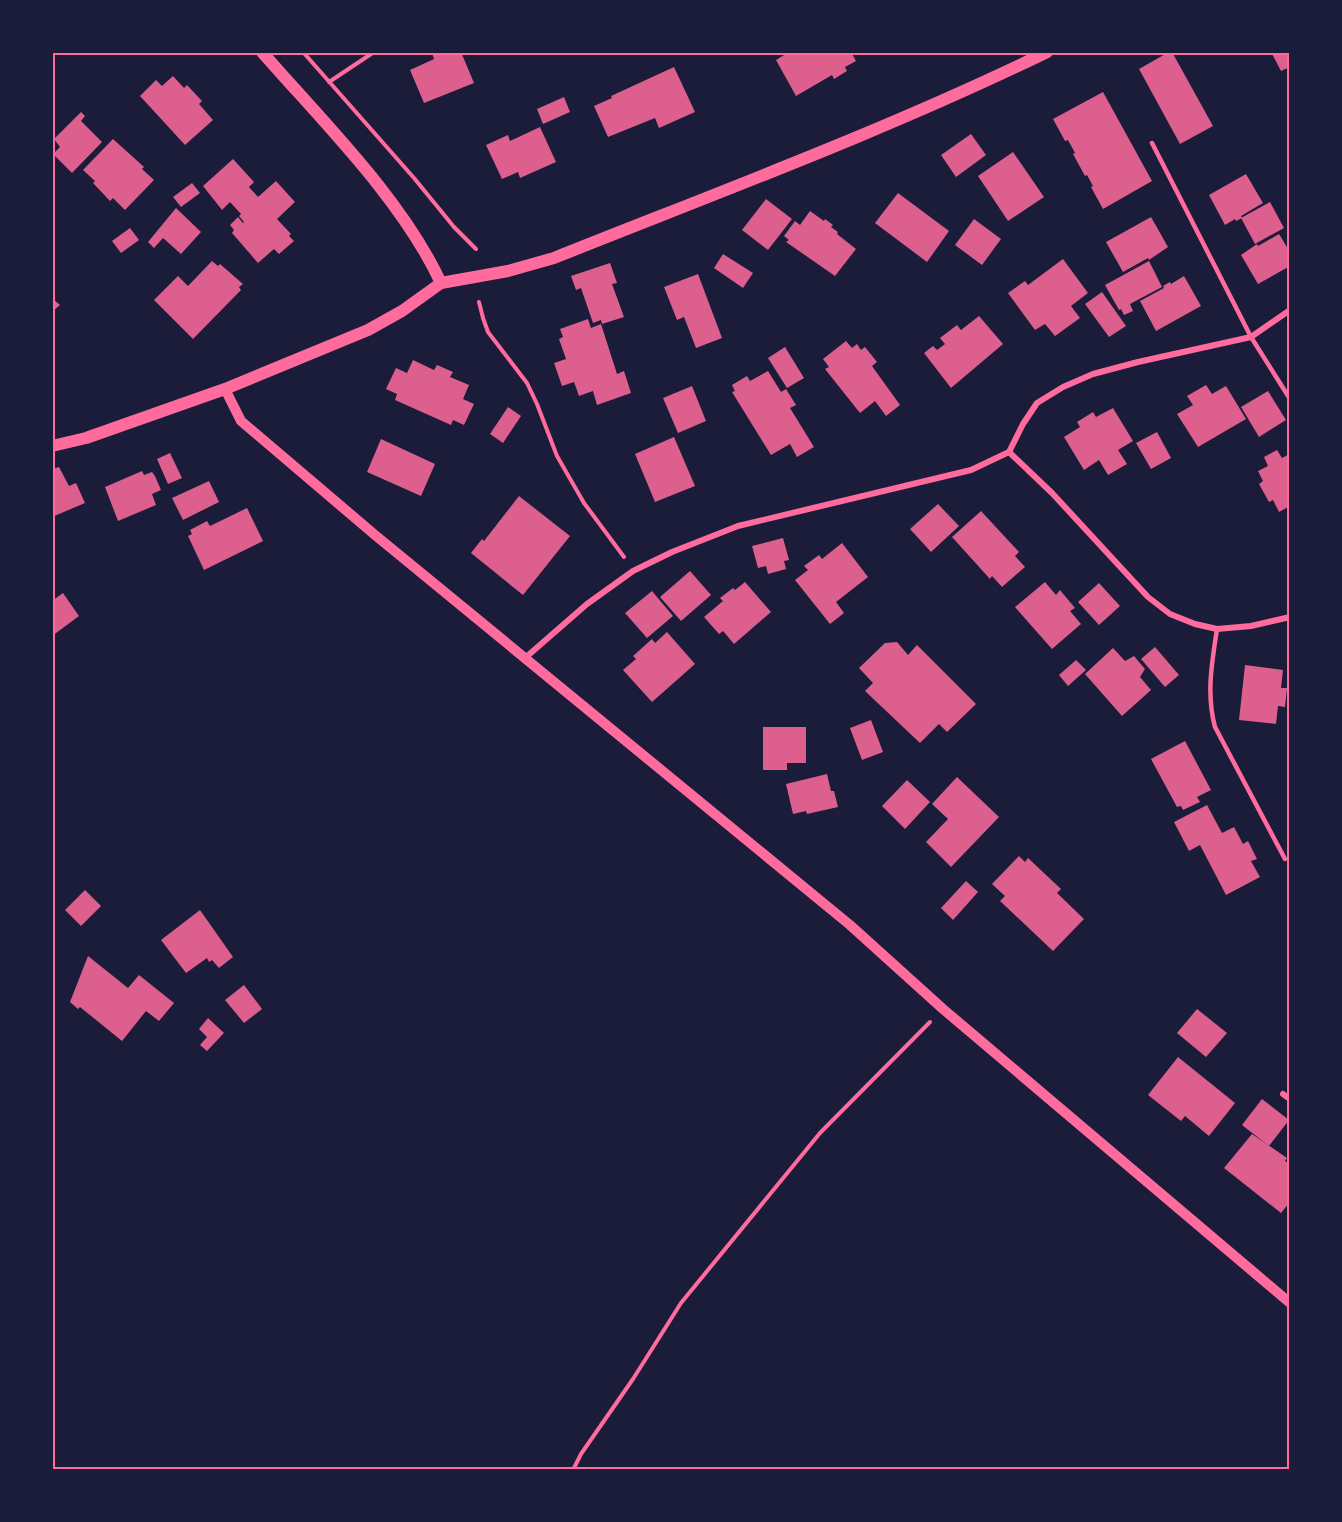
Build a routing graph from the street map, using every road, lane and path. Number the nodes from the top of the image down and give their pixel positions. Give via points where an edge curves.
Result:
1 (262, 52) edge
2 (303, 52) edge
3 (374, 52) edge
4 (1047, 52) edge
5 (329, 82) junction
6 (1152, 143) dead end
7 (476, 249) dead end
8 (441, 283) junction
9 (479, 302) dead end
10 (1290, 310) edge
11 (1251, 337) junction
12 (225, 389) junction
13 (1290, 399) edge
14 (52, 446) edge
15 (1009, 452) junction
16 (633, 571) junction
17 (1290, 617) edge
18 (1217, 629) junction
19 (525, 658) junction
20 (1285, 860) dead end
21 (944, 1009) junction
22 (1283, 1094) dead end
23 (1290, 1099) edge
24 (1290, 1303) edge
25 (573, 1470) edge

1 - 8 main road via 397,209 428,254
2 - 5 path
3 - 5 path
4 - 8 main road via 896,121 554,258
5 - 7 path
6 - 11 lane
8 - 12 main road via 368,330
9 - 16 path via 488,332 526,383 572,483
10 - 11 street
11 - 13 lane
11 - 15 street via 1138,362 1063,387 1037,403
12 - 14 main road via 86,438
12 - 19 street via 241,421
15 - 16 street via 971,470 738,526
15 - 18 street via 1148,597 1170,614
16 - 19 street via 587,604
17 - 18 street
18 - 20 lane via 1210,687 1215,727
19 - 21 street via 850,925
21 - 24 street
21 - 25 path via 820,1133 681,1303
22 - 23 street

